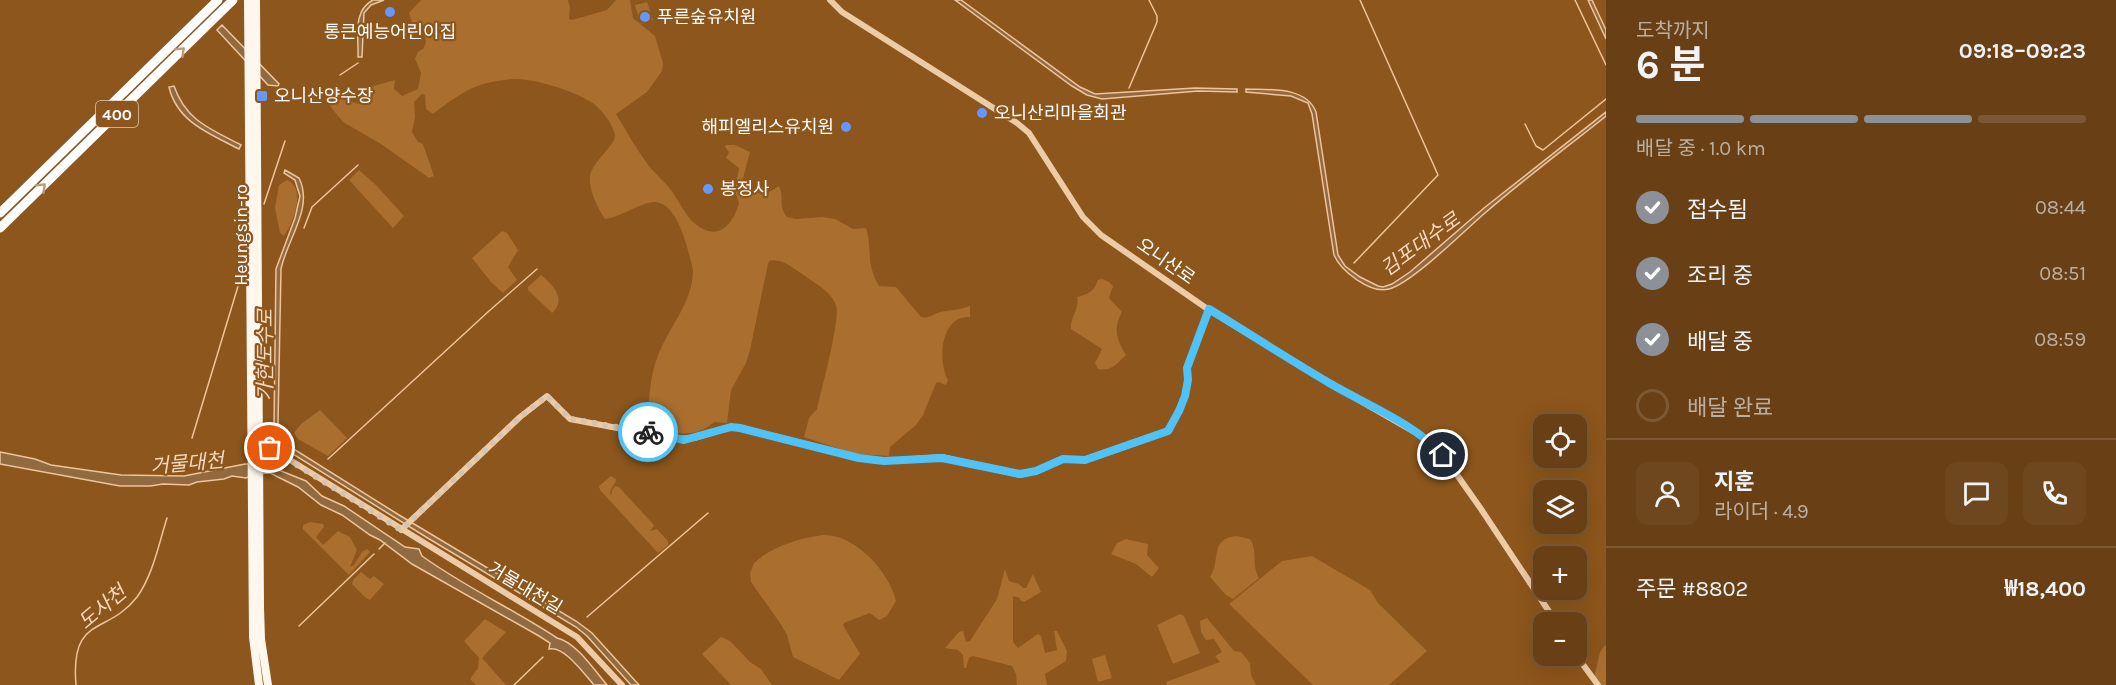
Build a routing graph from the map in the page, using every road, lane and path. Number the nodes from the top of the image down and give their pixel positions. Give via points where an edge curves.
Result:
1 (218, 0) edge
2 (233, 0) edge
3 (248, 0) edge
4 (256, 0) edge
5 (830, 0) edge
6 (0, 213) edge
7 (0, 228) edge
8 (1209, 309) junction
9 (255, 443) junction
10 (256, 483) junction
11 (401, 530) junction
12 (1549, 612) edge
13 (1584, 666) edge
14 (259, 685) edge
15 (268, 685) edge
16 (622, 685) edge
17 (1598, 685) edge

1 - 6 highway, 400
7 -> 2 highway, 400
3 - 9 main road, Heungsin-ro
4 - 9 main road, Heungsin-ro
5 - 8 street, 오니산로 via 842,12 1017,123 1038,145 1092,227
8 - 11 street via 1187,368 1182,404 1168,431 1085,460 1063,459 1020,474 942,458 859,458 731,427 695,438 675,439 570,419 547,396
8 - 12 street, 오니산로 via 1430,441
9 - 10 main road, Heungsin-ro
9 - 11 street, 거물대천길 via 290,460
10 - 14 main road via 253,637
10 - 15 main road via 260,625
11 - 16 street, 거물대천길 via 577,637
13 - 17 street

